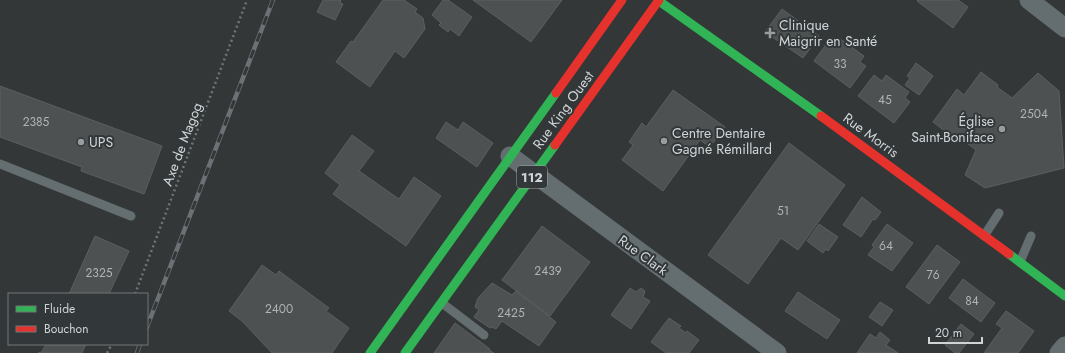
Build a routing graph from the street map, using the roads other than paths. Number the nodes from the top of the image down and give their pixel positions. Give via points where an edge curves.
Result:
1 (622, 0) edge
2 (1029, 0) edge
3 (659, 1) edge
4 (1065, 28) edge
5 (510, 156) junction
6 (0, 164) edge
7 (534, 174) junction
8 (998, 213) dead end
9 (131, 216) dead end
10 (984, 236) junction
11 (1031, 236) dead end
12 (1020, 262) junction
13 (1065, 296) edge
14 (442, 303) junction
15 (484, 335) dead end
16 (1065, 346) edge
17 (370, 353) edge
18 (405, 353) edge
19 (777, 353) edge
20 (1060, 353) edge

1 - 5 main road, Rue King Ouest / 112
2 - 4 street
3 - 7 main road, Rue King Ouest / 112
3 - 10 main road, Rue Morris via 871,151
5 - 7 street, Rue Clark
5 - 17 main road, Rue King Ouest / 112
6 - 9 lane
7 - 14 main road, Rue King Ouest / 112
7 - 19 street, Rue Clark
8 - 10 lane
10 - 12 main road, Rue Morris
11 - 12 lane
12 - 13 main road, Rue Morris
14 - 15 lane
14 - 18 main road, Rue King Ouest / 112
16 - 20 street

